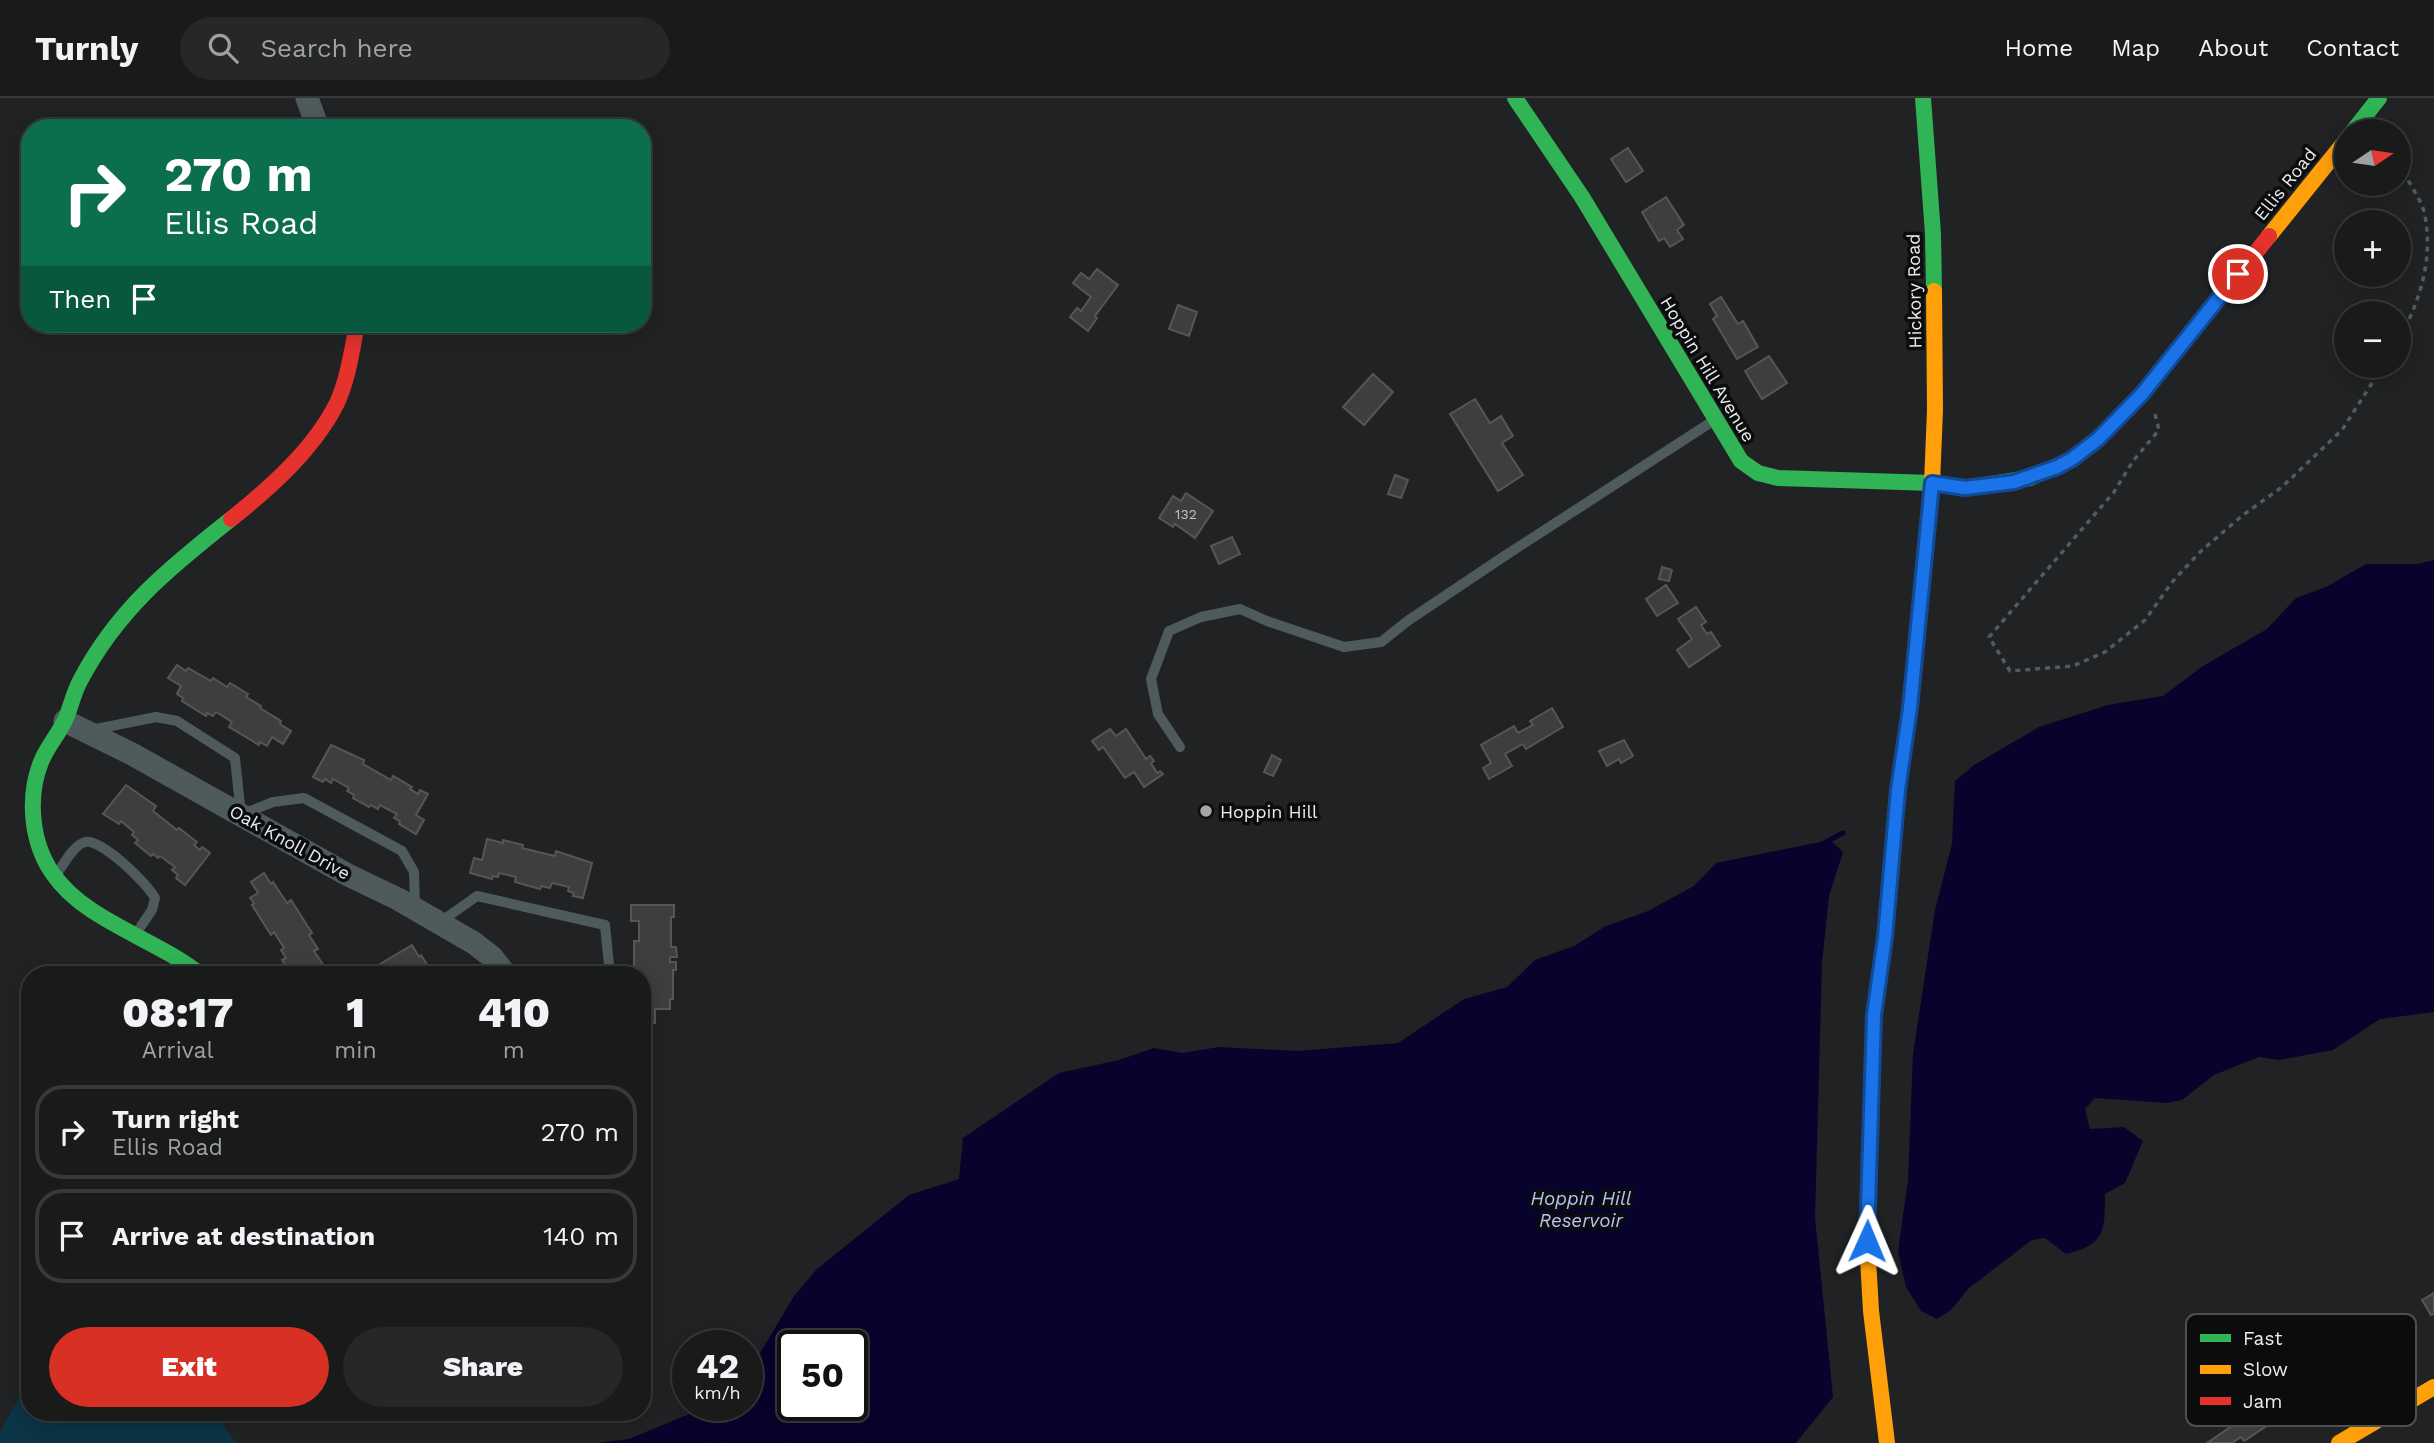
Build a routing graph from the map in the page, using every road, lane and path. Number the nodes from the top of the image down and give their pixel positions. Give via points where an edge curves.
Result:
1 (307, 98) edge
2 (1515, 98) edge
3 (1923, 98) edge
4 (2379, 98) edge
5 (315, 119) edge
6 (2362, 119) edge
7 (2334, 155) edge
8 (2412, 188) edge
9 (2411, 318) edge
10 (355, 333) edge
11 (2375, 378) edge
12 (2142, 394) junction
13 (1716, 419) junction
14 (1932, 483) junction
15 (75, 726) junction
16 (1180, 747) dead end
17 (241, 815) junction
18 (54, 877) junction
19 (415, 909) junction
20 (439, 923) junction
21 (135, 935) junction
22 (190, 966) edge
23 (499, 966) edge
24 (609, 966) edge
25 (2434, 1387) edge
26 (2416, 1398) edge
27 (2368, 1426) edge
28 (1887, 1443) edge
29 (2339, 1443) edge

1 - 5 street
2 - 13 street, Hoppin Hill Avenue via 1582,197
3 - 14 street, Hickory Road via 1933,234
4 - 6 street
7 - 12 street, Ellis Road
8 - 9 path via 2425,213 2431,249 2428,272
10 - 15 street via 335,408 295,460 257,498 164,572 131,606 72,694
11 - 12 path via 2342,430 2282,487 2200,552 2145,620 2105,652 2073,666 2010,671 1989,637 2114,492 2159,430 2158,417
12 - 14 street, Ellis Road via 2098,439 2057,467 2030,478 1991,485 1965,488
13 - 14 street, Hoppin Hill Avenue via 1741,461 1766,476
13 - 16 lane via 1381,642 1344,647 1240,609 1201,617 1169,631 1151,679 1158,714
14 - 28 street via 1874,1015 1867,1241
15 - 17 street, Oak Knoll Drive
15 - 17 lane via 156,717 177,720 235,758
15 - 18 street via 46,750 34,794 36,835
17 - 19 street, Oak Knoll Drive
17 - 19 lane via 273,802 304,798 402,851 414,872
18 - 21 street via 86,905
18 - 21 lane via 80,844 89,841 101,846 149,886 155,898
19 - 20 street, Oak Knoll Drive
20 - 23 street, Oak Knoll Drive
20 - 24 lane via 477,896 605,925
21 - 22 street
25 - 26 street
27 - 29 street

